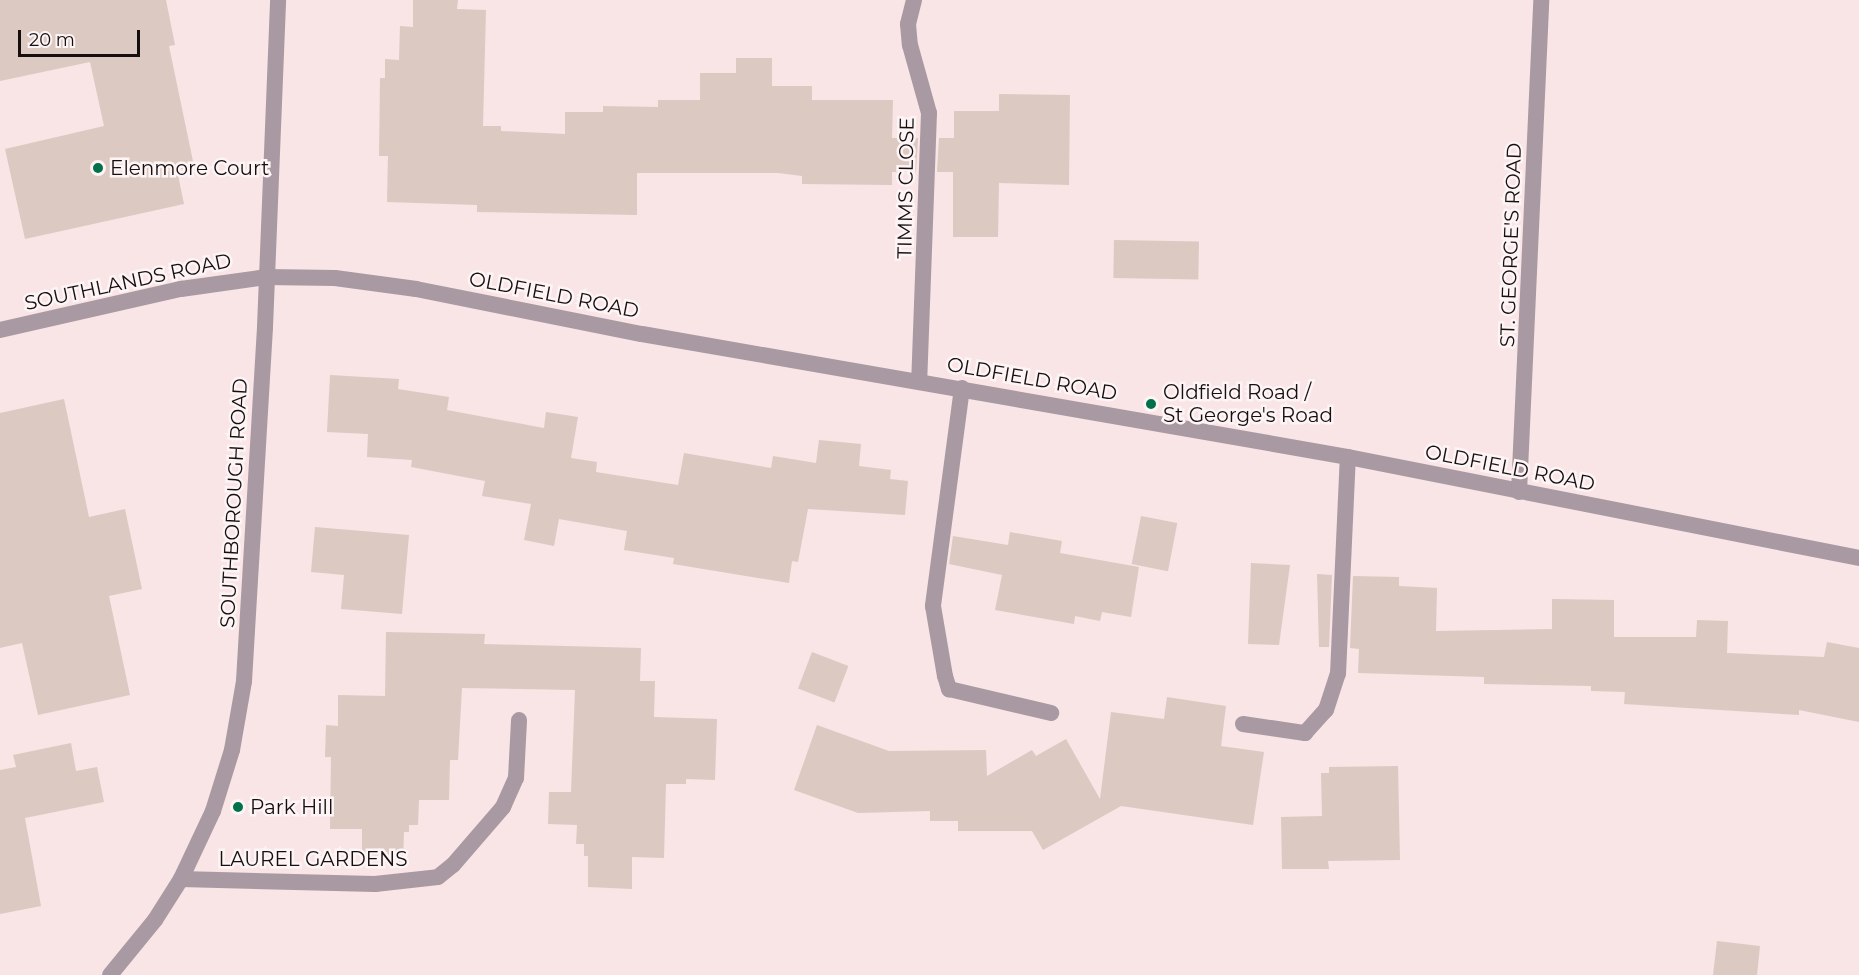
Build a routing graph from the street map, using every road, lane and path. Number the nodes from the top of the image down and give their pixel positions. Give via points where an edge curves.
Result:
1 (278, 0) edge
2 (914, 0) edge
3 (1541, 0) edge
4 (266, 277) junction
5 (0, 330) edge
6 (919, 380) junction
7 (962, 388) junction
8 (1348, 457) junction
9 (1519, 492) junction
10 (1859, 558) edge
11 (1051, 713) dead end
12 (519, 720) dead end
13 (1243, 724) dead end
14 (182, 879) junction
15 (110, 975) edge

1 - 4 street, SOUTHBOROUGH ROAD
2 - 6 street, TIMMS CLOSE via 908,24 910,45 926,92 930,145
3 - 9 street, ST. GEORGE'S ROAD
4 - 5 street, SOUTHLANDS ROAD via 182,289
4 - 6 street, OLDFIELD ROAD via 335,279 416,289 642,334
4 - 14 street, SOUTHBOROUGH ROAD via 244,681 232,750 213,811
6 - 7 street, OLDFIELD ROAD
7 - 8 street, OLDFIELD ROAD
7 - 11 street via 933,606 945,676 949,689
8 - 9 street, OLDFIELD ROAD
8 - 13 street via 1338,674 1326,710 1305,733
9 - 10 street, OLDFIELD ROAD
12 - 14 street, LAUREL GARDENS via 516,777 503,807 438,877 375,884
14 - 15 street, SOUTHBOROUGH ROAD

